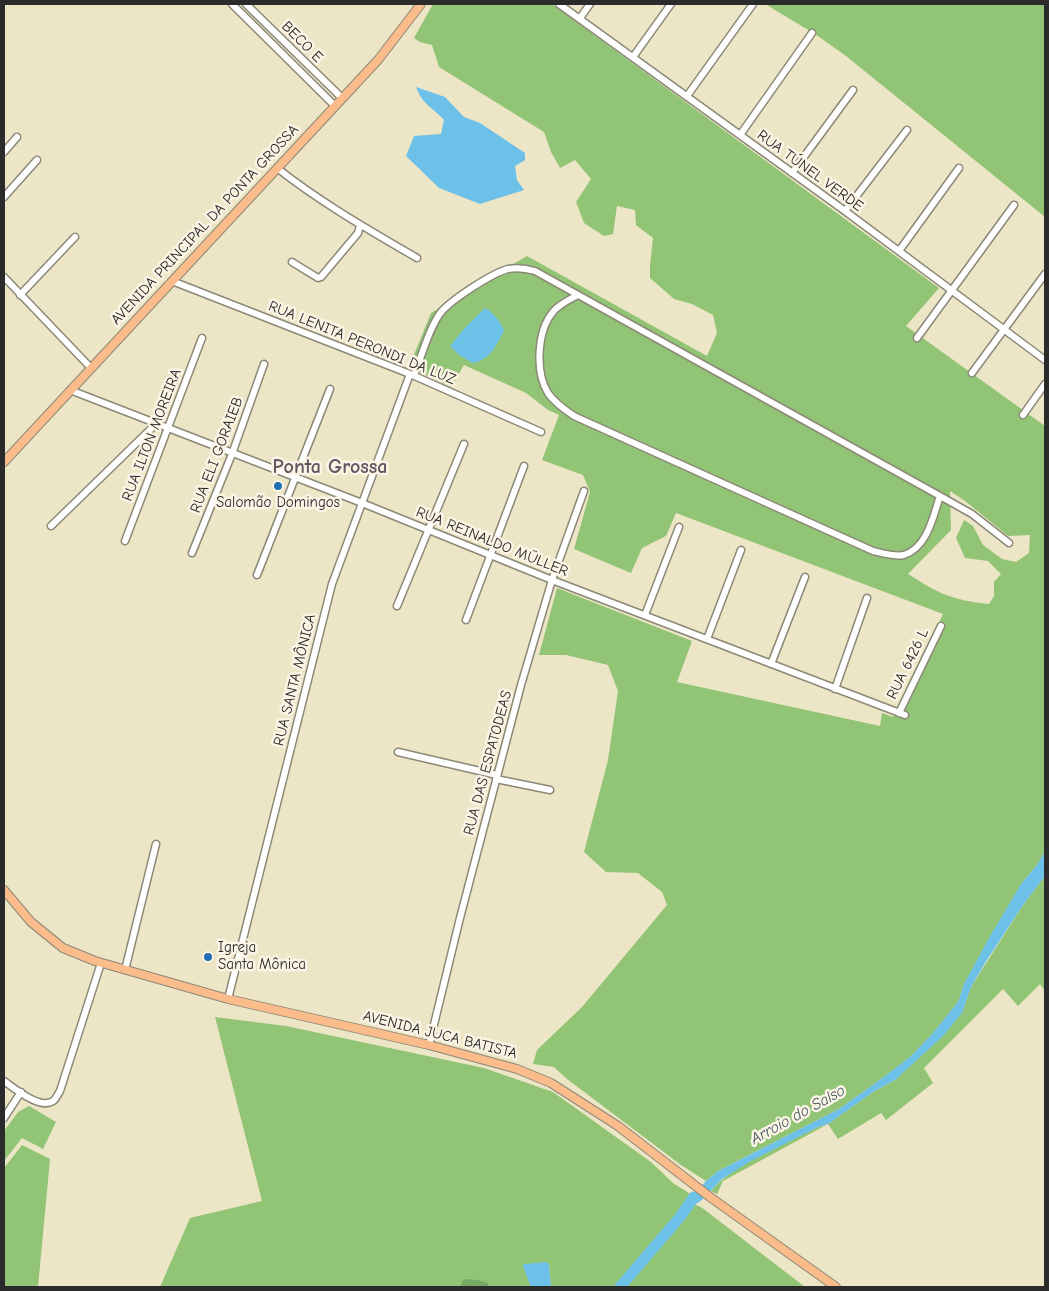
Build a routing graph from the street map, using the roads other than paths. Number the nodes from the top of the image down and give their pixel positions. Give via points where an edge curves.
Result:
1 (232, 4) edge
2 (246, 4) edge
3 (421, 4) edge
4 (560, 4) edge
5 (590, 4) edge
6 (671, 4) edge
7 (753, 4) edge
8 (580, 18) junction
9 (812, 33) dead end
10 (633, 57) junction
11 (853, 90) dead end
12 (687, 96) junction
13 (342, 98) junction
14 (335, 106) junction
15 (907, 130) dead end
16 (740, 135) junction
17 (17, 137) dead end
18 (4, 152) edge
19 (37, 160) dead end
20 (277, 168) junction
21 (959, 168) dead end
22 (792, 173) junction
23 (4, 197) edge
24 (1014, 205) dead end
25 (845, 211) junction
26 (360, 225) junction
27 (75, 237) dead end
28 (899, 252) junction
29 (417, 258) dead end
30 (292, 262) dead end
31 (1045, 274) edge
32 (4, 277) edge
33 (172, 281) junction
34 (952, 290) junction
35 (20, 295) junction
36 (578, 295) junction
37 (1003, 330) junction
38 (202, 338) dead end
39 (917, 338) dead end
40 (1045, 360) edge
41 (264, 364) dead end
42 (91, 368) junction
43 (972, 373) dead end
44 (412, 374) junction
45 (1045, 384) edge
46 (330, 389) dead end
47 (70, 390) junction
48 (1025, 412) dead end
49 (156, 424) junction
50 (168, 429) junction
51 (541, 432) dead end
52 (464, 444) dead end
53 (232, 454) junction
54 (4, 462) edge
55 (524, 466) dead end
56 (294, 477) junction
57 (584, 491) dead end
58 (940, 496) junction
59 (362, 503) junction
60 (51, 526) dead end
61 (679, 527) dead end
62 (428, 530) junction
63 (125, 541) dead end
64 (1009, 543) dead end
65 (741, 550) dead end
66 (192, 553) dead end
67 (490, 555) junction
68 (257, 575) dead end
69 (805, 577) dead end
70 (552, 580) junction
71 (867, 598) dead end
72 (397, 606) dead end
73 (645, 614) junction
74 (466, 620) dead end
75 (941, 626) dead end
76 (707, 639) junction
77 (771, 664) junction
78 (835, 689) junction
79 (902, 714) joint
80 (398, 752) dead end
81 (497, 777) junction
82 (550, 790) dead end
83 (156, 844) dead end
84 (4, 890) edge
85 (101, 963) junction
86 (125, 970) junction
87 (228, 999) junction
88 (429, 1045) junction
89 (4, 1081) edge
90 (20, 1092) junction
91 (4, 1118) edge
92 (836, 1287) edge

1 - 14 street
2 - 13 street, BECO E
3 - 13 main road, AVENIDA PRINCIPAL DA PONTA GROSSA via 378,60
4 - 8 street, RUA TÚNEL VERDE
5 - 8 street
6 - 10 street
7 - 12 street
8 - 10 street, RUA TÚNEL VERDE
9 - 16 street
10 - 12 street, RUA TÚNEL VERDE
11 - 22 street
12 - 16 street, RUA TÚNEL VERDE
13 - 14 main road, AVENIDA PRINCIPAL DA PONTA GROSSA
14 - 20 main road, AVENIDA PRINCIPAL DA PONTA GROSSA
15 - 25 street
16 - 22 street, RUA TÚNEL VERDE
17 - 18 street
19 - 23 street
20 - 26 street
20 - 33 main road, AVENIDA PRINCIPAL DA PONTA GROSSA
21 - 28 street
22 - 25 street, RUA TÚNEL VERDE
24 - 34 street
25 - 28 street, RUA TÚNEL VERDE
26 - 29 street
26 - 30 street via 353,240 321,277 314,277
27 - 35 street
28 - 34 street, RUA TÚNEL VERDE
31 - 37 street
32 - 35 street
33 - 42 main road, AVENIDA PRINCIPAL DA PONTA GROSSA
33 - 44 street, RUA LENITA PERONDI DA LUZ
34 - 37 street, RUA TÚNEL VERDE
34 - 39 street
35 - 42 street
36 - 44 street, RUA SANTA MÔNICA via 534,271 506,269 442,311
36 - 58 street, RUA SANTA MÔNICA
36 - 58 street via 551,314 541,341 539,368 549,394 574,416 873,551 903,555 917,547 926,537
37 - 40 street, RUA TÚNEL VERDE
37 - 43 street
38 - 50 street, RUA ILTON MOREIRA
41 - 53 street, RUA ELI GORAIEB
42 - 47 main road, AVENIDA PRINCIPAL DA PONTA GROSSA
44 - 51 street, RUA LENITA PERONDI DA LUZ
44 - 59 street, RUA SANTA MÔNICA
45 - 48 street
46 - 56 street
47 - 49 street, RUA REINALDO MÜLLER
47 - 54 main road, AVENIDA PRINCIPAL DA PONTA GROSSA
49 - 50 street, RUA REINALDO MÜLLER
49 - 60 street
50 - 53 street, RUA REINALDO MÜLLER
50 - 63 street, RUA ILTON MOREIRA
52 - 62 street
53 - 56 street, RUA REINALDO MÜLLER
53 - 66 street, RUA ELI GORAIEB
55 - 67 street
56 - 59 street, RUA REINALDO MÜLLER
56 - 68 street
57 - 70 street, RUA DAS ESPATODEAS
58 - 64 street, RUA SANTA MÔNICA via 972,514
59 - 62 street, RUA REINALDO MÜLLER
59 - 87 street, RUA SANTA MÔNICA via 332,584
61 - 73 street
62 - 67 street, RUA REINALDO MÜLLER
62 - 72 street
65 - 76 street
67 - 70 street, RUA REINALDO MÜLLER
67 - 74 street
69 - 77 street
70 - 73 street, RUA REINALDO MÜLLER
70 - 81 street, RUA DAS ESPATODEAS
71 - 78 street
73 - 76 street, RUA REINALDO MÜLLER
75 - 79 street, RUA 6426 L
76 - 77 street, RUA REINALDO MÜLLER
77 - 78 street, RUA REINALDO MÜLLER
78 - 79 street, RUA REINALDO MÜLLER
80 - 81 street
81 - 82 street
81 - 88 street, RUA DAS ESPATODEAS
83 - 86 street
84 - 85 main road, AVENIDA JUCA BATISTA via 31,922 63,948
85 - 86 main road, AVENIDA JUCA BATISTA
85 - 90 street via 60,1091 48,1103 40,1103
86 - 87 main road, AVENIDA JUCA BATISTA
87 - 88 main road, AVENIDA JUCA BATISTA
88 - 92 main road, AVENIDA JUCA BATISTA via 517,1068 551,1082 618,1126
89 - 90 street
90 - 91 street

